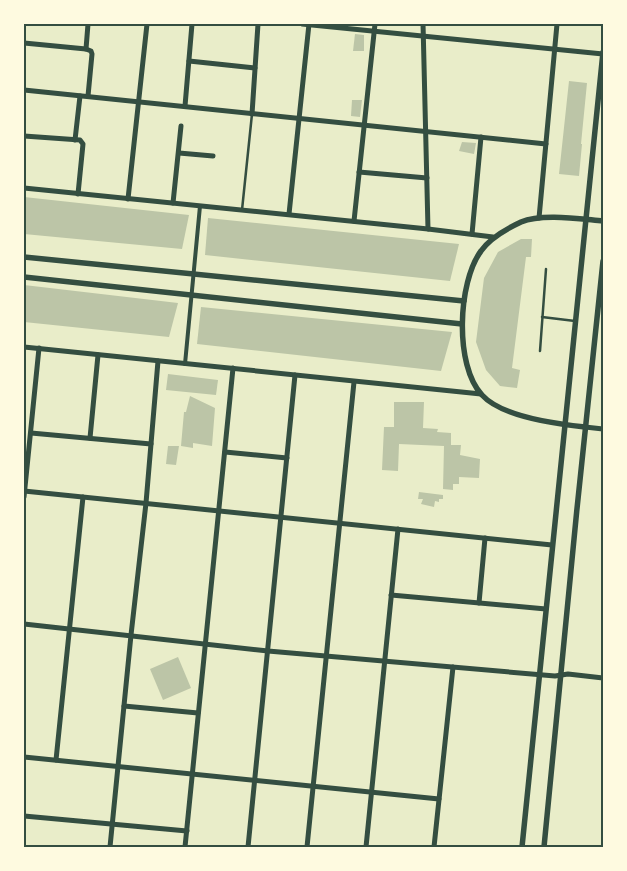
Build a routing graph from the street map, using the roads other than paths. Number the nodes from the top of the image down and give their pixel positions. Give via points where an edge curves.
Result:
1 (88, 24) edge
2 (147, 24) edge
3 (192, 24) edge
4 (258, 24) edge
5 (302, 24) edge
6 (309, 24) edge
7 (374, 24) edge
8 (423, 24) edge
9 (557, 24) edge
10 (374, 31) junction
11 (423, 36) junction
12 (24, 44) edge
13 (86, 49) junction
14 (555, 49) junction
15 (603, 53) edge
16 (189, 61) junction
17 (255, 68) junction
18 (24, 90) edge
19 (80, 96) junction
20 (88, 96) junction
21 (139, 101) junction
22 (185, 106) junction
23 (252, 114) junction
24 (299, 119) junction
25 (364, 125) junction
26 (181, 126) dead end
27 (427, 132) junction
28 (24, 136) edge
29 (481, 137) junction
30 (75, 140) junction
31 (546, 144) junction
32 (179, 153) junction
33 (213, 156) dead end
34 (359, 172) junction
35 (427, 178) junction
36 (24, 188) edge
37 (78, 194) junction
38 (128, 199) junction
39 (173, 203) junction
40 (200, 206) junction
41 (242, 210) junction
42 (289, 214) junction
43 (539, 218) junction
44 (586, 219) junction
45 (354, 221) junction
46 (603, 221) edge
47 (428, 229) junction
48 (472, 234) junction
49 (493, 237) junction
50 (24, 257) edge
51 (603, 261) edge
52 (546, 269) dead end
53 (194, 274) junction
54 (24, 277) edge
55 (192, 295) junction
56 (464, 301) junction
57 (542, 317) junction
58 (576, 321) junction
59 (462, 324) junction
60 (24, 347) edge
61 (39, 348) junction
62 (540, 351) dead end
63 (98, 354) junction
64 (158, 361) junction
65 (185, 364) junction
66 (233, 368) junction
67 (296, 375) junction
68 (354, 382) junction
69 (481, 394) junction
70 (564, 425) junction
71 (585, 427) junction
72 (603, 429) edge
73 (31, 433) junction
74 (90, 438) junction
75 (151, 444) junction
76 (225, 452) junction
77 (287, 458) junction
78 (24, 491) edge
79 (24, 497) edge
80 (83, 497) junction
81 (146, 503) junction
82 (219, 510) junction
83 (281, 518) junction
84 (339, 524) junction
85 (398, 529) junction
86 (485, 538) junction
87 (552, 546) junction
88 (391, 595) junction
89 (479, 603) junction
90 (546, 609) junction
91 (24, 624) edge
92 (70, 629) junction
93 (131, 635) junction
94 (205, 644) junction
95 (268, 651) junction
96 (327, 656) junction
97 (385, 662) junction
98 (453, 667) junction
99 (539, 674) junction
100 (560, 676) junction
101 (603, 678) edge
102 (124, 706) junction
103 (198, 713) junction
104 (24, 757) edge
105 (56, 760) junction
106 (118, 766) junction
107 (192, 774) junction
108 (254, 781) junction
109 (314, 786) junction
110 (371, 792) junction
111 (439, 799) junction
112 (24, 816) edge
113 (113, 824) junction
114 (187, 831) junction
115 (110, 847) edge
116 (185, 847) edge
117 (248, 847) edge
118 (307, 847) edge
119 (366, 847) edge
120 (434, 847) edge
121 (522, 847) edge
122 (544, 847) edge

1 - 13 street
2 - 21 street
3 - 16 street
4 - 17 street
5 - 6 street
6 - 10 street
6 - 24 street
7 - 10 street
8 - 11 street
9 - 14 street
10 - 11 street
10 - 25 street
11 - 14 street
11 - 27 street
12 - 13 street
13 - 20 street via 92,54
14 - 15 street
14 - 31 street
15 - 44 street
16 - 17 street
16 - 22 street
17 - 23 street
18 - 19 street
19 - 20 street
19 - 30 street
20 - 21 street
21 - 22 street
21 - 38 street
22 - 23 street
23 - 24 street
23 - 41 lane
24 - 25 street
24 - 42 street
25 - 27 street
25 - 34 street
26 - 32 street
27 - 29 street
27 - 35 street
28 - 30 street
29 - 31 street
29 - 48 street
30 - 37 street via 83,144
31 - 43 street
32 - 33 street
32 - 39 street
34 - 35 street
34 - 45 street
35 - 47 street
36 - 37 street
37 - 38 street
38 - 39 street
39 - 40 street
40 - 41 street
40 - 53 street
41 - 42 street
42 - 45 street
43 - 44 street
43 - 49 street via 522,222
44 - 46 street
44 - 58 street
45 - 47 street
47 - 48 street
48 - 49 street
49 - 56 street via 477,257
50 - 53 street
51 - 71 street
52 - 57 lane
53 - 55 street
53 - 56 street
54 - 55 street
55 - 59 street
55 - 65 street
56 - 59 street
57 - 58 lane
57 - 62 lane
58 - 70 street
59 - 69 street via 466,361
60 - 61 street
61 - 63 street
61 - 73 street
63 - 64 street
63 - 74 street
64 - 65 street
64 - 75 street
65 - 66 street
66 - 67 street
66 - 76 street
67 - 68 street
67 - 77 street
68 - 69 street
68 - 84 street
69 - 70 street via 512,412
70 - 71 street
70 - 87 street
71 - 72 street
71 - 100 street
73 - 74 street
73 - 78 street
74 - 75 street
75 - 81 street
76 - 77 street
76 - 82 street
77 - 83 street
78 - 79 street
78 - 80 street
80 - 81 street
80 - 92 street
81 - 82 street
81 - 93 street
82 - 83 street
82 - 94 street
83 - 84 street
83 - 95 street
84 - 85 street
84 - 96 street
85 - 86 street
85 - 88 street
86 - 87 street
86 - 89 street
87 - 90 street
88 - 89 street
88 - 97 street
89 - 90 street
90 - 99 street
91 - 92 street
92 - 93 street
92 - 105 street
93 - 94 street
93 - 102 street
94 - 95 street
94 - 103 street
95 - 96 street
95 - 108 street
96 - 97 street
96 - 109 street
97 - 98 street
97 - 110 street
98 - 99 street
98 - 111 street
99 - 100 street
99 - 121 street
100 - 101 street
100 - 122 street
102 - 103 street
102 - 106 street
103 - 107 street
104 - 105 street
105 - 106 street
106 - 107 street
106 - 113 street
107 - 108 street
107 - 114 street
108 - 109 street
108 - 117 street
109 - 110 street
109 - 118 street
110 - 111 street
110 - 119 street
111 - 120 street
112 - 113 street
113 - 114 street
113 - 115 street
114 - 116 street

